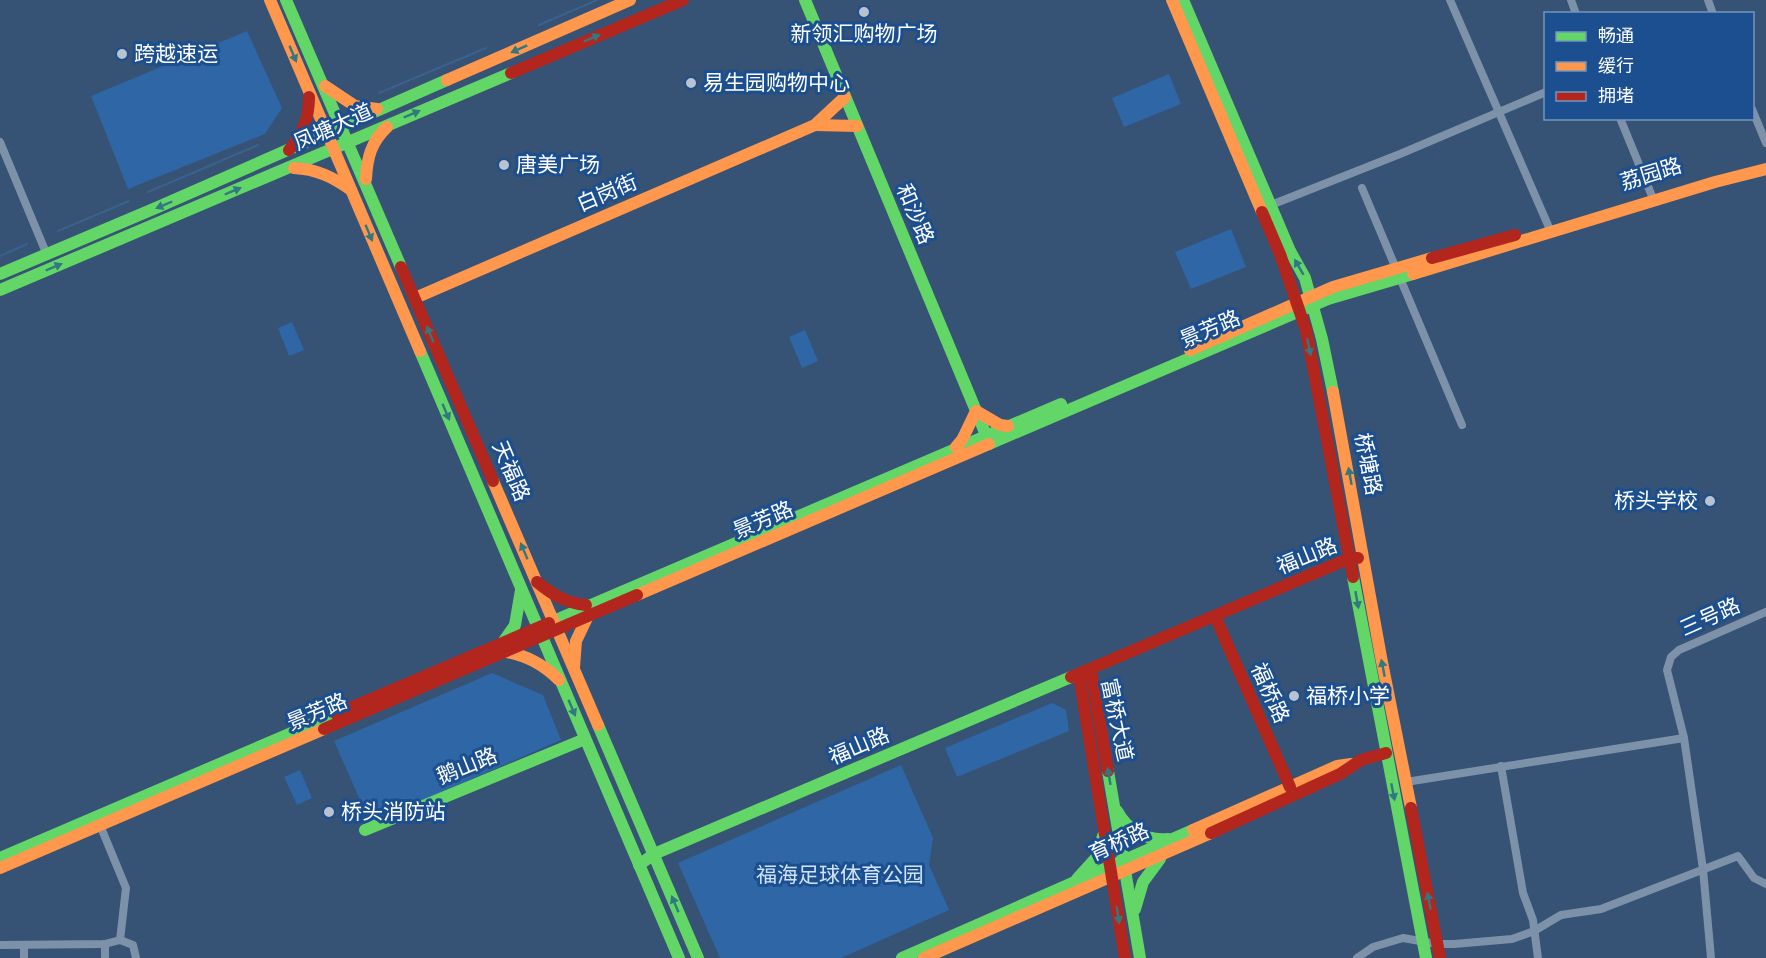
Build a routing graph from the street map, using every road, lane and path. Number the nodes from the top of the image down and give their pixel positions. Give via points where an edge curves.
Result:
1 (270, 0) edge
2 (286, 0) edge
3 (630, 0) edge
4 (683, 0) edge
5 (805, 0) edge
6 (1172, 0) edge
7 (1183, 0) edge
8 (1450, 0) edge
9 (323, 85) junction
10 (309, 92) junction
11 (1544, 92) edge
12 (845, 97) junction
13 (390, 106) junction
14 (1498, 112) junction
15 (1754, 115) edge
16 (1621, 120) edge
17 (393, 122) junction
18 (815, 125) junction
19 (857, 126) junction
20 (341, 128) junction
21 (327, 134) junction
22 (0, 142) edge
23 (348, 142) junction
24 (1766, 143) edge
25 (333, 149) junction
26 (286, 153) junction
27 (1766, 161) edge
28 (289, 168) junction
29 (1766, 169) edge
30 (366, 184) junction
31 (1362, 188) dead end
32 (351, 190) junction
33 (1653, 198) junction
34 (1272, 207) junction
35 (1549, 229) junction
36 (47, 255) junction
37 (1398, 273) junction
38 (0, 274) edge
39 (0, 290) edge
40 (414, 298) junction
41 (1313, 301) junction
42 (1299, 307) junction
43 (976, 411) junction
44 (1462, 425) dead end
45 (1008, 426) junction
46 (988, 439) junction
47 (954, 449) junction
48 (1365, 558) junction
49 (1351, 562) junction
50 (537, 582) junction
51 (521, 590) junction
52 (589, 611) junction
53 (1766, 612) edge
54 (1216, 619) junction
55 (556, 626) junction
56 (540, 633) junction
57 (504, 648) junction
58 (574, 668) junction
59 (1086, 676) junction
60 (560, 681) junction
61 (1684, 738) junction
62 (585, 739) junction
63 (1386, 753) junction
64 (1351, 764) junction
65 (1501, 766) junction
66 (1406, 782) junction
67 (1290, 787) junction
68 (1113, 802) junction
69 (100, 825) junction
70 (1104, 829) junction
71 (365, 830) dead end
72 (1178, 837) junction
73 (1165, 854) junction
74 (0, 858) edge
75 (656, 858) junction
76 (639, 865) junction
77 (1124, 867) junction
78 (0, 868) edge
79 (1703, 869) junction
80 (1111, 872) junction
81 (1766, 884) edge
82 (1070, 885) junction
83 (1133, 920) junction
84 (1534, 931) junction
85 (120, 940) junction
86 (1423, 941) junction
87 (105, 944) junction
88 (1437, 944) junction
89 (0, 945) edge
90 (24, 945) junction
91 (24, 958) edge
92 (105, 958) edge
93 (136, 958) edge
94 (679, 958) edge
95 (698, 958) edge
96 (902, 958) edge
97 (924, 958) edge
98 (1125, 958) edge
99 (1140, 958) edge
100 (1358, 958) edge
101 (1426, 958) edge
102 (1440, 958) edge
103 (1538, 958) edge
104 (1711, 958) edge

1 -> 10 street, 天福路
2 - 9 street, 天福路
3 -> 13 street, 凤塘大道
17 -> 4 street, 凤塘大道
5 - 12 street, 和沙路
6 - 42 street, 桥塘路 via 1246,169
7 - 34 street, 桥塘路
8 - 14 street
9 - 13 street via 358,108
9 - 20 street, 天福路
10 - 21 street, 天福路
10 - 26 street via 303,129
11 - 14 street
12 - 18 street
12 - 19 street, 和沙路
13 - 20 street, 凤塘大道
14 - 34 street
14 - 35 street
15 - 24 street
16 - 33 street
17 - 23 street, 凤塘大道
17 - 30 street via 370,150
18 - 19 street
18 - 40 street, 白岗街
19 - 43 street, 和沙路
20 - 21 street, 凤塘大道
20 - 23 street, 天福路
21 - 25 street, 天福路
21 - 26 street, 凤塘大道
22 - 36 street
23 - 25 street, 凤塘大道
23 - 30 street, 天福路
25 - 28 street, 凤塘大道
25 - 32 street, 天福路
26 -> 36 street, 凤塘大道
27 - 33 street, 荔园路
28 - 32 street via 321,171
39 -> 28 street, 凤塘大道
29 - 33 street, 荔园路
30 - 40 street, 天福路
31 - 37 street
32 -> 51 street, 天福路
33 - 35 street, 荔园路
41 -> 34 street, 桥塘路
35 - 37 street, 景芳路
36 - 38 street, 凤塘大道
37 - 41 street, 景芳路
37 - 44 street
50 -> 40 street, 天福路
41 - 42 street, 景芳路
48 -> 41 street, 桥塘路
42 - 45 street, 景芳路
42 - 46 street, 景芳路
42 -> 49 street, 桥塘路
43 - 45 street
43 - 46 street, 和沙路
43 - 47 street
45 - 46 street, 景芳路
46 - 47 street, 景芳路
46 - 52 street, 景芳路
47 - 52 street, 景芳路
48 - 49 street, 福山路
66 -> 48 street, 桥塘路
49 - 54 street, 福山路
49 -> 63 street, 桥塘路
50 - 52 street via 558,599
50 - 55 street, 天福路
51 - 56 street, 天福路
51 - 57 street via 515,625
52 - 55 street, 景芳路
52 - 58 street via 576,635
53 - 61 street, 三号路 via 1671,657 1668,670
54 - 59 street, 福山路
54 - 67 street, 福桥路
55 - 56 street, 景芳路
55 - 58 street, 天福路
56 - 57 street, 景芳路
56 - 60 street, 天福路
57 - 60 street via 539,662
57 - 69 street, 景芳路
57 - 74 street, 景芳路
58 - 75 street, 天福路
68 -> 59 street, 富桥大道
59 - 70 street, 富桥大道
59 - 75 street, 福山路
60 -> 62 street, 天福路
61 - 65 street
61 - 79 street
62 - 71 street, 鹅山路
62 - 76 street, 天福路
63 - 64 street, 育桥路
63 -> 86 street, 桥塘路
64 - 67 street, 育桥路 via 1337,765
64 - 73 street, 育桥路 via 1340,774
65 - 66 street
65 - 84 street via 1523,893
88 -> 66 street, 桥塘路
67 - 72 street, 育桥路
68 - 72 street via 1134,832 1152,839
68 - 77 street, 富桥大道
69 - 78 street, 景芳路
69 - 85 street via 126,888
70 - 80 street, 富桥大道
70 - 82 street via 1096,858
72 - 77 street, 育桥路
73 - 77 street, 育桥路
73 - 83 street via 1140,887
75 - 76 street, 福山路
95 -> 75 street, 天福路
76 - 94 street, 天福路
77 - 80 street, 育桥路
77 - 83 street, 富桥大道
79 - 81 street via 1738,856 1754,878
79 - 84 street via 1601,909 1561,915
79 - 104 street
80 - 82 street, 育桥路
80 - 97 street, 育桥路
80 -> 98 street, 富桥大道
82 - 96 street, 育桥路
83 - 99 street, 富桥大道
84 - 88 street via 1512,939
84 - 103 street
85 - 87 street
85 - 93 street via 133,945
86 - 88 street
86 - 100 street via 1403,938 1385,942
86 - 101 street, 桥塘路
87 - 90 street
87 - 92 street
88 - 102 street, 桥塘路
89 - 90 street
90 - 91 street

